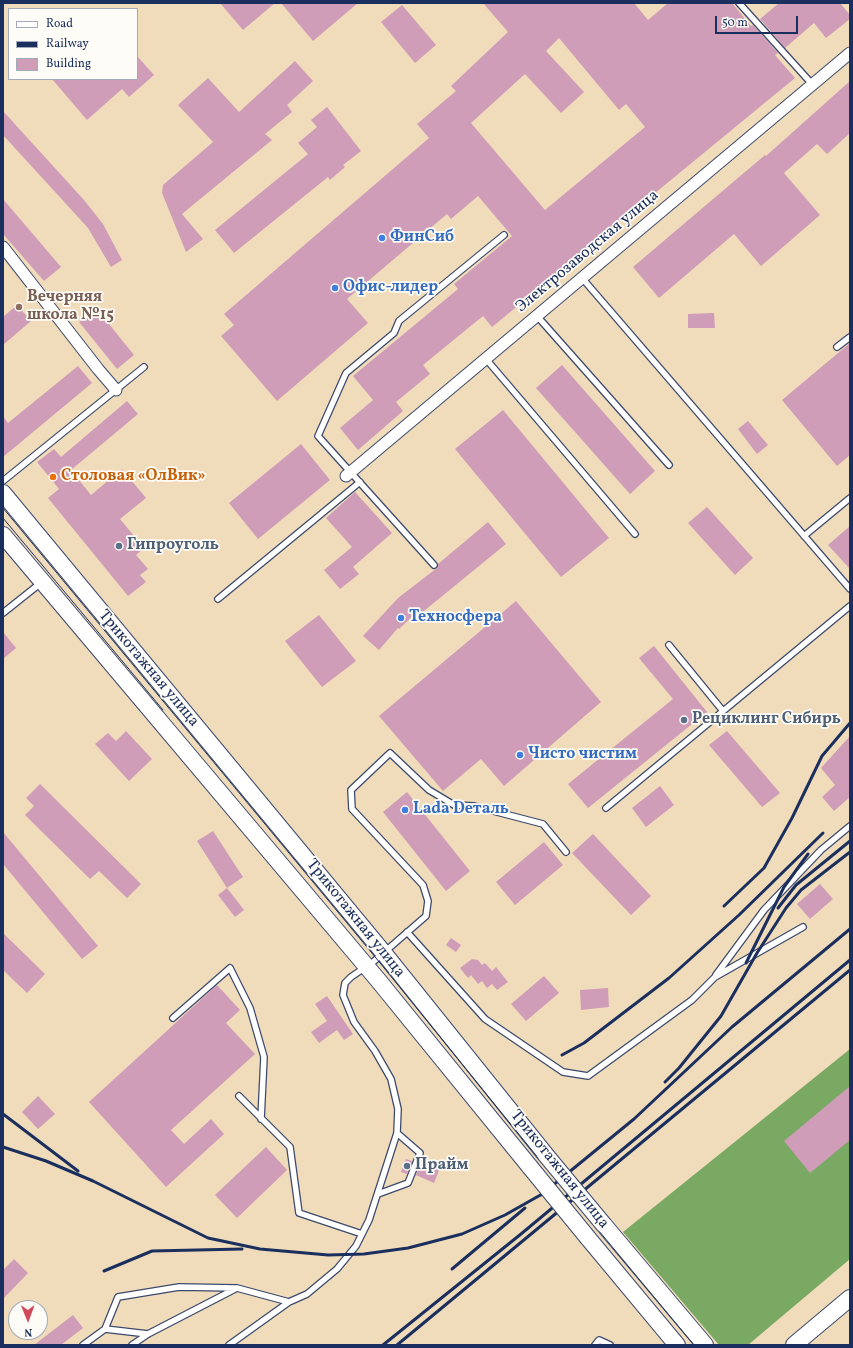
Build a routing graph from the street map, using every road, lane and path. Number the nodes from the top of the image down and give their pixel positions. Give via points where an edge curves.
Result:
1 (740, 3) edge
2 (850, 53) edge
3 (812, 84) junction
4 (504, 235) dead end
5 (3, 247) edge
6 (582, 278) junction
7 (537, 316) junction
8 (850, 337) edge
9 (837, 347) dead end
10 (486, 359) junction
11 (144, 367) dead end
12 (116, 390) junction
13 (669, 465) dead end
14 (348, 474) junction
15 (3, 481) edge
16 (360, 482) junction
17 (3, 493) edge
18 (850, 498) edge
19 (635, 534) dead end
20 (3, 535) edge
21 (804, 536) junction
22 (434, 566) dead end
23 (42, 582) junction
24 (850, 589) edge
25 (218, 599) dead end
26 (850, 606) edge
27 (3, 613) edge
28 (669, 645) dead end
29 (723, 711) junction
30 (606, 808) dead end
31 (850, 826) edge
32 (566, 852) dead end
33 (804, 927) dead end
34 (407, 932) junction
35 (383, 952) junction
36 (366, 966) junction
37 (715, 977) junction
38 (173, 1018) dead end
39 (238, 1096) dead end
40 (261, 1119) junction
41 (398, 1133) junction
42 (378, 1194) junction
43 (362, 1234) junction
44 (237, 1288) junction
45 (850, 1298) edge
46 (289, 1302) junction
47 (105, 1329) junction
48 (148, 1334) junction
49 (82, 1345) edge
50 (132, 1345) edge
51 (229, 1345) edge
52 (595, 1345) edge
53 (610, 1345) edge
54 (677, 1345) edge
55 (705, 1345) edge
56 (794, 1345) edge

1 - 3 lane
2 - 3 street, Электрозаводская улица
3 - 6 street, Электрозаводская улица
4 - 14 lane via 399,321 394,333 346,373 318,436
5 - 12 street
6 - 7 street, Электрозаводская улица
6 - 21 lane
7 - 10 street, Электрозаводская улица
7 - 13 lane
8 - 9 lane
10 - 14 street, Электрозаводская улица
10 - 19 lane
11 - 12 lane
12 - 15 lane
14 - 16 lane
16 - 22 lane
16 - 25 lane
17 - 35 main road, Трикотажная улица
18 - 21 lane
20 - 23 main road, Трикотажная улица
21 - 24 lane
23 - 27 lane
23 - 36 main road, Трикотажная улица
26 - 29 lane
28 - 29 lane
29 - 30 lane
31 - 37 lane via 821,850 764,910
32 - 34 lane via 543,824 474,806 454,805 430,790 390,753 351,790 352,809 423,885 428,902 426,916
33 - 37 lane
34 - 35 lane
34 - 37 lane via 485,1019 563,1072 588,1076 692,1000
35 - 36 lane
35 - 55 main road, Трикотажная улица, bridge via 604,1226
36 - 41 lane via 346,983 343,995 354,1022 392,1079 398,1109
36 - 54 main road, Трикотажная улица, bridge
38 - 40 lane via 230,968 250,1008 264,1057
39 - 40 lane
40 - 43 lane via 290,1147 299,1213
41 - 42 lane
41 - 42 lane via 420,1153 408,1183
42 - 43 lane via 370,1220
43 - 46 lane via 356,1246 337,1269 307,1294
44 - 46 lane
44 - 47 lane via 179,1287 118,1297
44 - 48 lane
45 - 56 main road
46 - 51 lane
47 - 48 lane
47 - 49 lane
48 - 50 lane
52 - 53 lane via 598,1340

